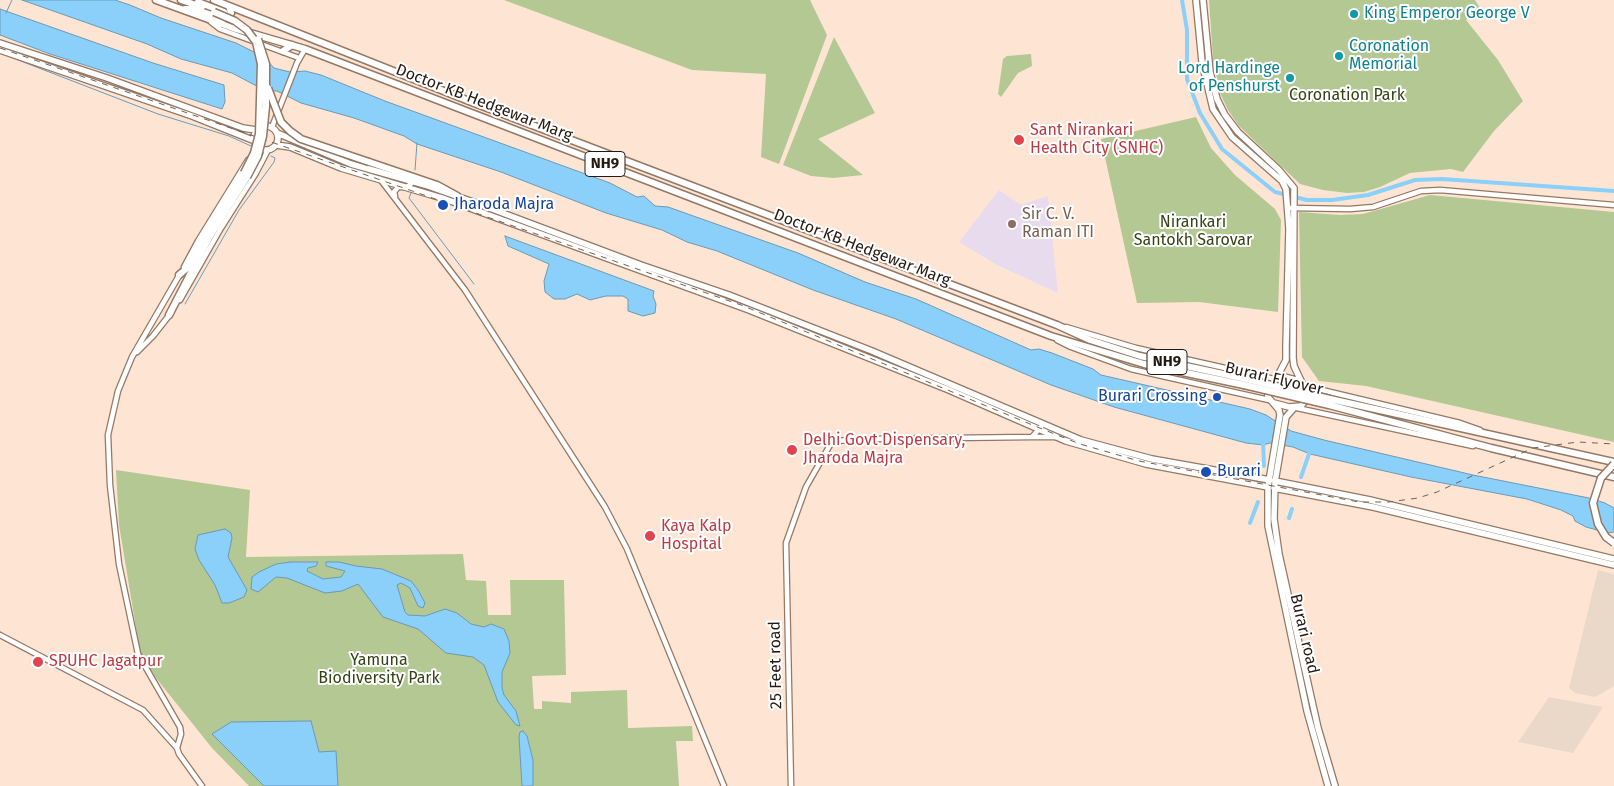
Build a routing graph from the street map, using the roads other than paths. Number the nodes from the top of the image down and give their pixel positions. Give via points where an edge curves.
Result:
1 (156, 0) edge
2 (181, 0) edge
3 (192, 0) edge
4 (214, 0) edge
5 (1196, 0) edge
6 (1203, 0) edge
7 (229, 6) junction
8 (182, 10) junction
9 (207, 18) junction
10 (0, 43) edge
11 (292, 45) junction
12 (305, 49) junction
13 (0, 50) edge
14 (283, 51) junction
15 (298, 61) junction
16 (267, 85) junction
17 (272, 127) junction
18 (256, 130) junction
19 (277, 133) junction
20 (255, 143) junction
21 (276, 145) junction
22 (268, 150) junction
23 (379, 178) junction
24 (413, 182) junction
25 (408, 187) junction
26 (395, 196) junction
27 (457, 196) junction
28 (1287, 206) junction
29 (1295, 206) junction
30 (1614, 206) edge
31 (1291, 252) junction
32 (195, 259) junction
33 (180, 275) junction
34 (169, 315) junction
35 (1057, 324) junction
36 (1051, 336) junction
37 (1089, 344) junction
38 (132, 356) junction
39 (1275, 378) junction
40 (1303, 385) junction
41 (1326, 391) junction
42 (1272, 402) junction
43 (1295, 408) junction
44 (1321, 413) junction
45 (1283, 416) junction
46 (1042, 427) junction
47 (1494, 435) junction
48 (1032, 437) junction
49 (1057, 437) junction
50 (1491, 448) junction
51 (1614, 463) edge
52 (1614, 477) edge
53 (1272, 484) junction
54 (1614, 543) edge
55 (1614, 559) edge
56 (1614, 565) edge
57 (0, 634) edge
58 (177, 748) junction
59 (202, 786) edge
60 (724, 786) edge
61 (791, 786) edge
62 (1328, 786) edge
63 (1335, 786) edge

1 - 8 highway, Doctor KB Hedgewar Marg / NH9
2 - 32 highway, bridge via 241,25 256,42 261,64 260,119 254,153
3 - 16 highway, bridge via 224,12 249,27 264,54
4 - 7 highway, Doctor KB Hedgewar Marg / NH9
5 - 28 main road via 1202,62 1213,109 1232,137 1282,181
6 - 29 main road via 1210,72 1221,107 1238,132 1292,184
7 - 8 highway via 231,13 224,19 194,9
7 - 35 highway, Doctor KB Hedgewar Marg / NH9 via 469,101
8 - 9 highway, Doctor KB Hedgewar Marg / NH9
9 - 11 highway, Doctor KB Hedgewar Marg / NH9
9 - 14 street via 220,29
10 - 18 main road
11 - 12 highway, Doctor KB Hedgewar Marg / NH9
11 - 14 highway
12 - 15 street
12 - 36 highway, Doctor KB Hedgewar Marg / NH9
13 - 20 main road via 192,116
14 - 15 street
15 - 17 street
16 - 27 highway, bridge via 281,122 301,139 437,185
16 - 32 highway, bridge via 258,156
17 - 18 main road
17 - 19 main road
18 - 20 main road
19 - 21 main road
19 - 24 main road via 351,164
20 - 22 main road
20 - 33 street via 250,158
21 - 22 main road
21 - 23 main road
22 - 34 street
23 - 25 main road
23 - 26 street
24 - 25 street
24 - 27 main road
25 - 26 street via 398,187
25 - 46 main road via 807,332
26 - 60 street via 465,290 604,507 627,549
27 - 46 main road via 872,351
28 - 29 street
28 - 31 main road
29 - 30 street via 1332,210 1365,208 1440,190
29 - 31 main road
31 - 39 main road via 1286,360
31 - 40 main road via 1293,358
32 - 33 highway
32 - 34 highway
33 - 38 street
34 - 38 street
35 - 37 highway, Burari Flyover / NH9
35 - 39 street via 1136,348
36 - 37 highway, Burari Flyover
36 - 42 street via 1071,347 1131,369
37 - 47 highway, Burari Flyover / NH9, bridge via 1460,430
37 - 50 highway, Burari Flyover, bridge via 1144,364 1282,394
38 - 58 street via 118,391 108,435 113,520 138,654 180,727
39 - 40 main road via 1290,378
39 - 42 main road via 1268,383 1266,390
40 - 41 street
40 - 43 main road via 1307,399
41 - 44 street
41 - 47 street via 1460,422
42 - 43 main road
42 - 45 main road
43 - 44 street
43 - 45 main road
44 - 50 street via 1457,444
45 - 53 main road
46 - 48 street
46 - 49 main road
46 - 53 main road via 1124,453
47 - 51 highway, NH9
48 - 49 street
48 - 61 street, 25 Feet road via 835,441 805,490 786,543
49 - 53 main road via 1146,464
50 - 52 highway
51 - 54 highway, bridge via 1600,478 1593,503 1598,524
53 - 55 main road via 1370,500
53 - 56 main road
53 - 62 main road, Burari road via 1267,513 1270,546 1307,711
53 - 63 main road, Burari road via 1279,554 1318,728
57 - 58 street via 132,702 149,714
58 - 59 street

